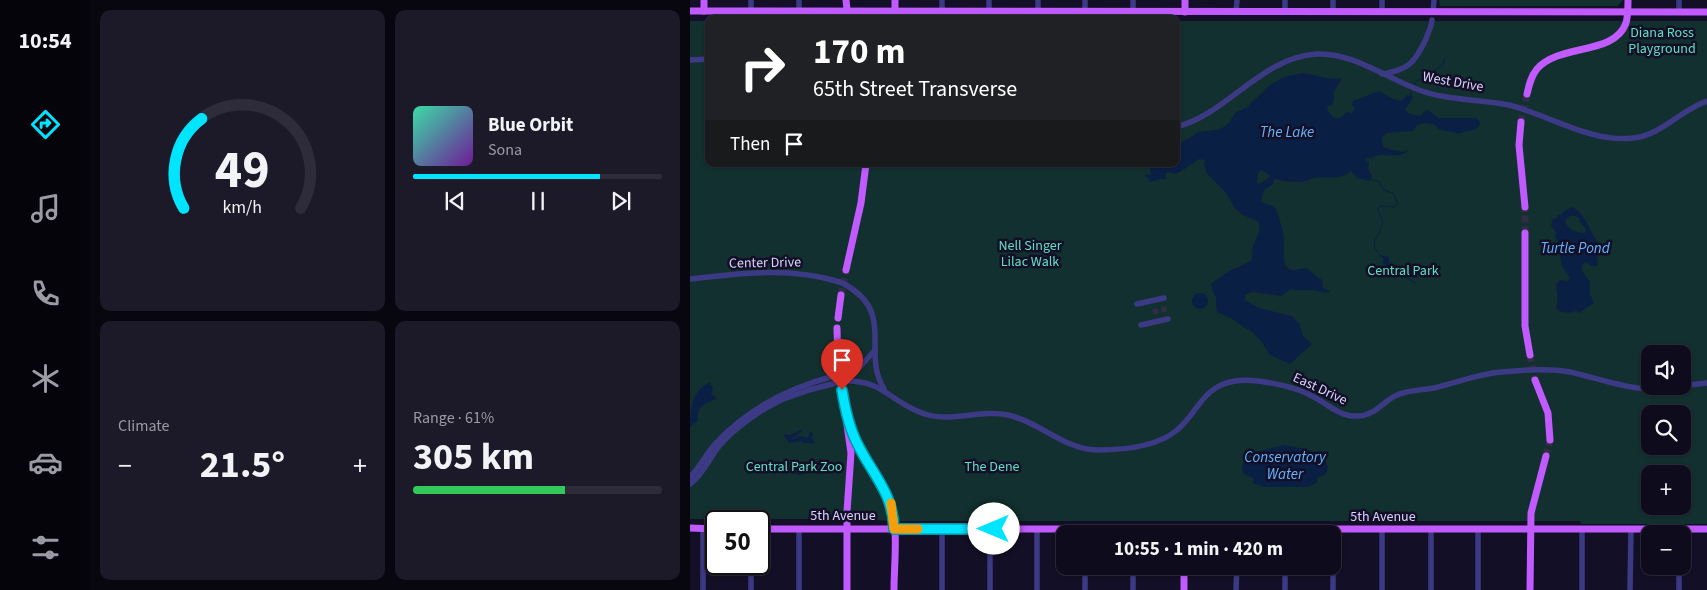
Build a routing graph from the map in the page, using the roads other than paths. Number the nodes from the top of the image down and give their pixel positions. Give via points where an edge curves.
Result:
1 (704, 0) edge
2 (752, 0) edge
3 (799, 0) edge
4 (846, 0) edge
5 (895, 0) edge
6 (942, 0) edge
7 (990, 0) edge
8 (1038, 0) edge
9 (1085, 0) edge
10 (1133, 0) edge
11 (1185, 0) edge
12 (1237, 0) edge
13 (1285, 0) edge
14 (1333, 0) edge
15 (1382, 0) edge
16 (1434, 0) edge
17 (1628, 0) edge
18 (1679, 0) edge
19 (690, 11) edge
20 (704, 11) junction
21 (751, 12) junction
22 (799, 12) junction
23 (942, 12) junction
24 (989, 12) junction
25 (1038, 12) junction
26 (1085, 12) junction
27 (1133, 12) junction
28 (1185, 12) junction
29 (1236, 12) junction
30 (1285, 12) junction
31 (1333, 12) junction
32 (1382, 12) junction
33 (1433, 12) junction
34 (1628, 12) junction
35 (1679, 12) junction
36 (1707, 12) edge
37 (847, 15) edge
38 (895, 15) edge
39 (1432, 22) dead end
40 (705, 59) edge
41 (690, 60) edge
42 (1382, 74) junction
43 (1527, 94) tunnel mouth
44 (1707, 101) edge
45 (1520, 122) tunnel mouth
46 (1180, 125) edge
47 (866, 167) edge
48 (1525, 207) tunnel mouth
49 (1525, 233) tunnel mouth
50 (846, 270) tunnel mouth
51 (690, 279) edge
52 (841, 295) tunnel mouth
53 (1164, 298) dead end
54 (1136, 304) dead end
55 (838, 318) dead end
56 (1168, 319) dead end
57 (1142, 325) dead end
58 (837, 328) dead end
59 (875, 350) junction
60 (1530, 354) tunnel mouth
61 (838, 367) dead end
62 (845, 378) junction
63 (1535, 380) tunnel mouth
64 (1707, 383) edge
65 (842, 390) dead end
66 (887, 393) junction
67 (780, 398) junction
68 (763, 407) junction
69 (845, 409) junction
70 (1550, 440) tunnel mouth
71 (1546, 456) tunnel mouth
72 (690, 477) edge
73 (690, 484) edge
74 (690, 528) edge
75 (703, 528) joint
76 (847, 528) junction
77 (770, 529) edge
78 (799, 529) junction
79 (894, 529) junction
80 (942, 529) junction
81 (990, 529) junction
82 (1037, 529) junction
83 (1341, 529) edge
84 (1382, 529) junction
85 (1431, 529) junction
86 (1630, 529) junction
87 (1707, 529) edge
88 (1056, 530) edge
89 (1478, 530) junction
90 (1530, 530) junction
91 (1582, 530) junction
92 (1641, 530) edge
93 (1691, 531) edge
94 (751, 575) edge
95 (1085, 575) edge
96 (1133, 575) edge
97 (1184, 575) edge
98 (1236, 575) edge
99 (1285, 575) edge
100 (1333, 575) edge
101 (1679, 575) edge
102 (703, 590) edge
103 (751, 590) edge
104 (799, 590) edge
105 (848, 590) edge
106 (894, 590) edge
107 (942, 590) edge
108 (990, 590) edge
109 (1037, 590) edge
110 (1085, 590) edge
111 (1133, 590) edge
112 (1184, 590) edge
113 (1236, 590) edge
114 (1285, 590) edge
115 (1333, 590) edge
116 (1382, 590) edge
117 (1431, 590) edge
118 (1478, 590) edge
119 (1530, 590) edge
120 (1582, 590) edge
121 (1630, 590) edge
122 (1679, 590) edge

1 - 20 main road
2 - 21 street
3 - 22 street
4 - 37 main road
5 - 38 main road
6 - 23 street
7 - 24 street
8 - 25 street
9 - 26 street
10 - 27 street
11 - 28 main road
12 - 29 street
13 - 30 street
14 - 31 street
15 - 32 street
16 - 33 street
17 - 34 main road
18 - 35 street
19 - 20 main road
20 - 21 main road
21 - 22 main road
22 - 37 main road
23 - 24 main road
23 - 38 main road
24 - 25 main road
25 - 26 main road
26 - 27 main road
27 - 28 main road
28 - 29 main road
29 - 30 main road
30 - 31 main road
31 - 32 main road
32 - 33 main road
33 - 34 main road
34 - 35 main road
34 - 43 main road via 1624,27 1614,39 1561,54 1544,63 1534,74
35 - 36 main road
37 - 38 main road
39 - 42 street via 1414,61 1407,67
40 - 41 street
42 - 44 street, West Drive via 1441,96 1512,106 1611,138 1654,132
42 - 46 street, West Drive via 1340,57 1317,54 1299,57 1270,70 1202,116
45 - 48 main road
47 - 50 main road
49 - 60 main road via 1525,330
51 - 59 street, Center Drive, bridge via 801,273 840,282 862,297 872,312 876,327
52 - 55 main road
53 - 54 street
56 - 57 street
58 - 61 main road
59 - 62 street
59 - 66 street via 877,374
62 - 66 street, East Drive via 862,381
62 - 67 street, East Drive, bridge
62 - 67 street, bridge via 834,376
63 - 70 main road via 1548,413
64 - 66 street, East Drive via 1643,388 1563,371 1500,372 1399,394 1374,411 1355,416 1292,388 1237,381 1219,387 1203,398 1175,432 1153,442 1095,450 1074,446 1006,415 936,417 923,414
65 - 69 main road
67 - 68 street, East Drive, bridge
68 - 72 street via 727,432
68 - 73 street, East Drive via 721,444
69 - 76 main road via 850,446
69 - 79 main road via 856,441 892,506
71 - 90 main road via 1534,496
74 - 75 main road
75 - 102 street
76 - 78 main road, 5th Avenue
76 - 79 main road, 5th Avenue
76 - 105 main road
77 - 78 main road, 5th Avenue
78 - 104 street
79 - 80 main road, 5th Avenue
79 - 106 main road
80 - 81 main road, 5th Avenue
80 - 107 street
81 - 82 main road, 5th Avenue
81 - 108 street
82 - 88 main road, 5th Avenue
82 - 109 street
83 - 84 main road, 5th Avenue
84 - 85 main road, 5th Avenue
84 - 116 street
85 - 89 main road, 5th Avenue
85 - 117 street
86 - 91 main road, 5th Avenue
86 - 92 main road, 5th Avenue
86 - 121 street
87 - 93 main road, 5th Avenue
89 - 90 main road, 5th Avenue
89 - 118 street
90 - 91 main road, 5th Avenue
90 - 119 main road
91 - 120 street
94 - 103 street
95 - 110 street
96 - 111 street
97 - 112 main road
98 - 113 street
99 - 114 street
100 - 115 street
101 - 122 street

